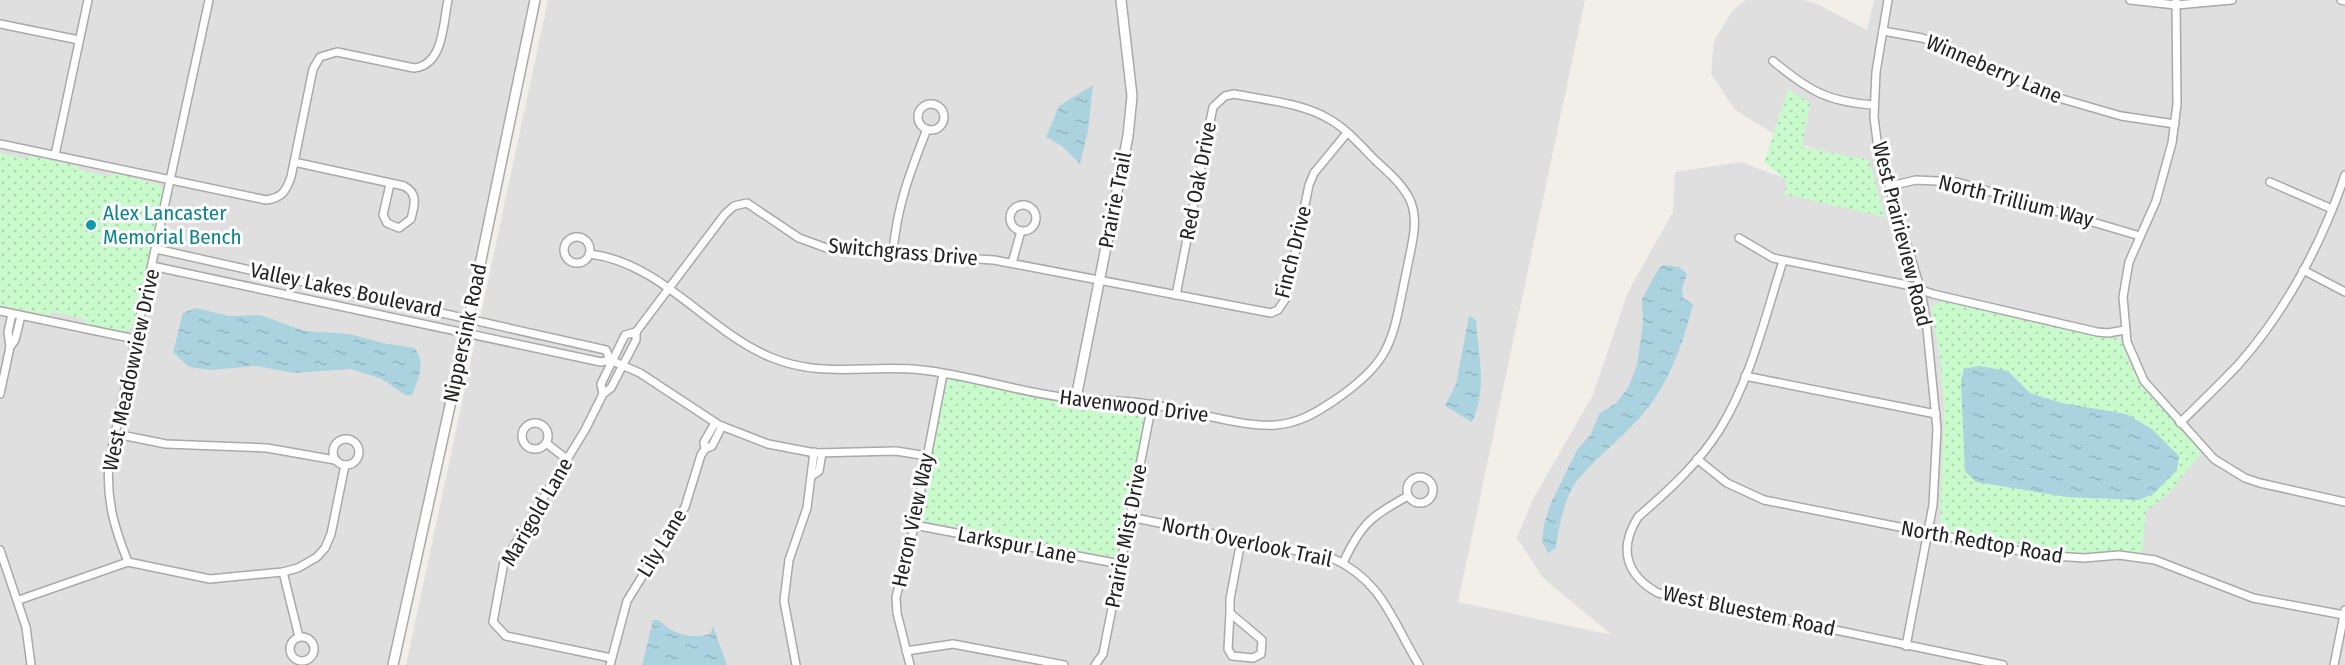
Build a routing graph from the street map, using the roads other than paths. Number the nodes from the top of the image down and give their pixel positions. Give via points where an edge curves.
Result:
1 (88, 0) edge
2 (208, 0) edge
3 (448, 0) edge
4 (535, 0) edge
5 (1121, 0) edge
6 (1888, 0) edge
7 (2130, 0) edge
8 (2232, 0) edge
9 (2176, 2) edge
10 (0, 24) edge
11 (1882, 31) junction
12 (79, 40) junction
13 (1773, 61) dead end
14 (1874, 105) junction
15 (2175, 124) junction
16 (927, 129) dead end
17 (1347, 133) junction
18 (0, 144) edge
19 (55, 155) junction
20 (294, 162) junction
21 (2345, 175) edge
22 (171, 180) junction
23 (2270, 182) dead end
24 (390, 184) junction
25 (1890, 186) junction
26 (2332, 209) junction
27 (1021, 231) dead end
28 (2140, 236) junction
29 (1739, 238) dead end
30 (156, 249) junction
31 (893, 252) junction
32 (590, 254) dead end
33 (1783, 261) junction
34 (1012, 263) junction
35 (152, 266) junction
36 (2303, 270) junction
37 (1100, 280) junction
38 (669, 289) junction
39 (1921, 291) junction
40 (2345, 292) edge
41 (1176, 295) junction
42 (0, 311) edge
43 (12, 314) junction
44 (21, 316) junction
45 (469, 317) junction
46 (2125, 330) junction
47 (636, 332) junction
48 (466, 333) junction
49 (135, 339) junction
50 (10, 347) junction
51 (611, 360) junction
52 (623, 365) junction
53 (943, 374) junction
54 (1745, 376) junction
55 (0, 394) edge
56 (603, 394) junction
57 (1076, 398) junction
58 (1152, 404) junction
59 (1936, 414) junction
60 (2180, 423) junction
61 (718, 425) junction
62 (116, 434) junction
63 (546, 442) dead end
64 (818, 453) junction
65 (927, 456) junction
66 (1697, 459) junction
67 (335, 460) junction
68 (568, 460) junction
69 (345, 465) junction
70 (1408, 496) dead end
71 (2345, 502) edge
72 (1130, 517) junction
73 (914, 525) junction
74 (1929, 533) junction
75 (1241, 541) junction
76 (0, 550) edge
77 (128, 562) junction
78 (1343, 563) junction
79 (1120, 564) junction
80 (283, 572) junction
81 (19, 600) junction
82 (2344, 612) edge
83 (1230, 613) junction
84 (298, 637) dead end
85 (1906, 646) junction
86 (906, 651) junction
87 (611, 662) edge
88 (31, 665) edge
89 (393, 665) edge
90 (796, 665) edge
91 (910, 665) edge
92 (1064, 665) edge
93 (1095, 665) edge
94 (1419, 665) edge
95 (2003, 665) edge
96 (2334, 665) edge

1 - 12 street
2 - 22 street, West Meadowview Drive
3 - 20 street via 437,54 423,67 337,52 320,57 313,69
4 - 45 street, Nippersink Road
5 - 37 street, Prairie Trail via 1132,96
6 - 11 street, West Prairieview Road
7 - 9 street
8 - 9 street
9 - 15 street
10 - 12 street
11 - 14 street, West Prairieview Road
11 - 15 street, Winneberry Lane via 1943,45 2045,94 2121,116
12 - 19 street
13 - 14 street via 1826,98
14 - 25 street, West Prairieview Road via 1878,149
15 - 28 street via 2164,178
16 - 31 street via 901,195
17 - 41 street, Finch Drive via 1309,185 1286,298 1278,310 1266,313
17 - 41 street, Red Oak Drive via 1311,110 1234,94 1217,100
17 - 58 street, Havenwood Drive via 1399,183 1409,197 1415,218 1395,326 1379,364 1356,387 1300,421 1259,424
18 - 19 street
19 - 22 street
20 - 22 street via 287,189 275,199
20 - 24 street
21 - 26 street
22 - 30 street, West Meadowview Drive
23 - 26 street
24 - 24 street via 409,188 415,201 411,219 399,228 387,223 383,215
25 - 28 street, North Trillium Way via 1916,180 1957,182
25 - 39 street, West Prairieview Road
26 - 36 street
27 - 34 street
28 - 46 street via 2125,278
29 - 33 street
30 - 35 street, West Meadowview Drive
30 - 45 street, Valley Lakes Boulevard
31 - 34 street, Switchgrass Drive
31 - 38 street, Switchgrass Drive via 848,252 817,245 799,238 754,205 741,203 725,213
32 - 38 street, Havenwood Drive via 627,262
33 - 39 street
33 - 54 street, West Bluestem Road
34 - 37 street, Switchgrass Drive
35 - 48 street, Valley Lakes Boulevard
35 - 49 street, West Meadowview Drive
36 - 40 street
36 - 60 street via 2274,319 2238,364
37 - 41 street, Finch Drive
37 - 57 street, Prairie Trail
38 - 47 street, Switchgrass Drive
38 - 53 street, Havenwood Drive via 735,338 773,358 812,369 843,372 920,370
39 - 46 street via 2097,332
39 - 59 street, West Prairieview Road
42 - 43 street
43 - 44 street
43 - 50 street
44 - 49 street
44 - 50 street
45 - 48 street, Nippersink Road
45 - 51 street, Valley Lakes Boulevard via 606,350
46 - 60 street via 2144,381
47 - 51 street, Marigold Lane via 625,335
47 - 52 street
48 - 51 street, Valley Lakes Boulevard via 601,362
48 - 89 street, Nippersink Road
49 - 62 street, West Meadowview Drive
50 - 55 street
51 - 52 street
51 - 56 street, Marigold Lane via 601,384
52 - 56 street via 611,388
52 - 61 street
53 - 57 street, Havenwood Drive
53 - 65 street, Heron View Way
54 - 59 street
54 - 66 street, West Bluestem Road via 1720,430
56 - 68 street, Marigold Lane
57 - 58 street, Havenwood Drive
58 - 72 street, Prairie Mist Drive
59 - 74 street, West Prairieview Road via 1936,484
60 - 71 street via 2214,459 2245,478
61 - 64 street via 768,444
61 - 87 street, Lily Lane via 712,446 705,449 685,507 627,601
62 - 67 street via 166,444 267,448
62 - 77 street, West Meadowview Drive via 107,491
63 - 68 street
64 - 65 street via 896,451
64 - 90 street via 819,471 813,475 807,508 789,560 784,601
65 - 73 street, Heron View Way
66 - 74 street, North Redtop Road via 1726,483 1764,500
66 - 85 street, West Bluestem Road via 1638,517 1631,529 1627,555 1643,585 1658,593
67 - 69 street
67 - 69 street via 334,444 346,438 354,441 359,448 358,457
68 - 87 street, Marigold Lane via 504,562 493,622 507,636
69 - 80 street via 325,548 309,563
70 - 78 street via 1366,523
72 - 75 street, North Overlook Trail
72 - 79 street, Prairie Mist Drive
73 - 79 street, Larkspur Lane
73 - 86 street, Heron View Way via 896,597
74 - 82 street, North Redtop Road via 2040,555 2120,555 2155,560 2253,597
74 - 85 street, West Prairieview Road
75 - 78 street, North Overlook Trail
75 - 83 street
76 - 81 street
77 - 80 street via 210,579
77 - 81 street
78 - 94 street, North Overlook Trail via 1364,576 1385,601
79 - 93 street, Prairie Mist Drive via 1103,654
80 - 84 street
81 - 88 street
82 - 96 street
83 - 83 street via 1262,640 1261,654 1242,659 1232,656 1228,649
85 - 95 street, West Bluestem Road
86 - 91 street, Heron View Way
86 - 92 street via 953,644

